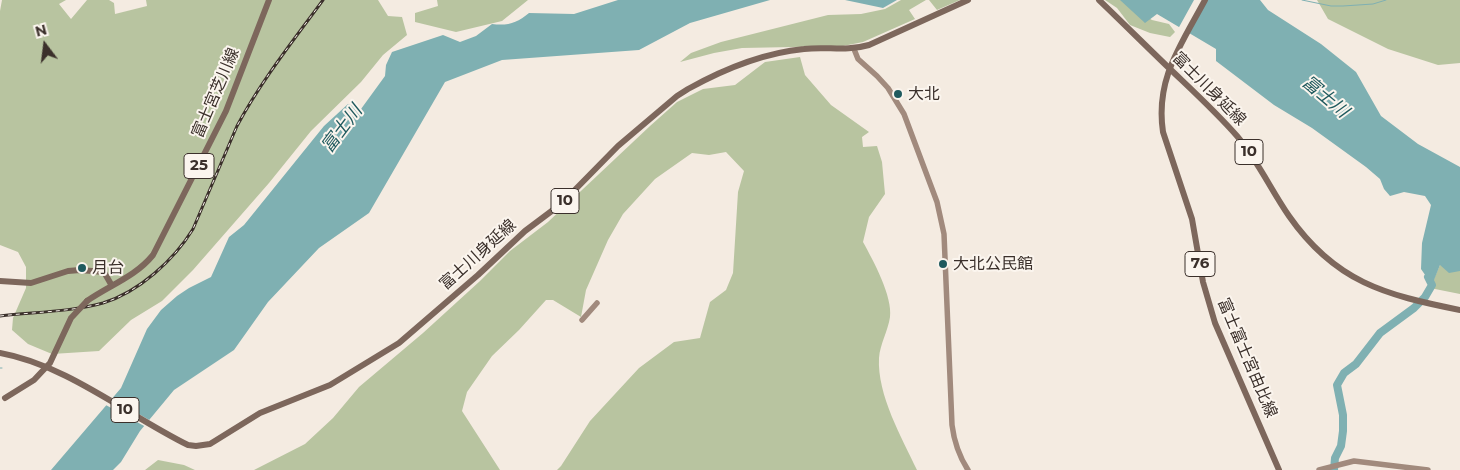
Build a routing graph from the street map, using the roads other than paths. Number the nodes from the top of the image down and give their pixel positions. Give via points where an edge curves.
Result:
1 (269, 0) edge
2 (968, 0) edge
3 (1099, 0) edge
4 (1205, 0) edge
5 (854, 49) junction
6 (1169, 68) junction
7 (0, 281) edge
8 (112, 286) junction
9 (597, 303) dead end
10 (1460, 310) edge
11 (582, 320) dead end
12 (0, 353) edge
13 (3, 400) edge
14 (968, 470) edge
15 (1279, 470) edge
16 (1319, 470) edge
17 (1428, 470) edge

1 - 8 main road, 富士宮芝川線 / 25 via 226,111 153,255 132,276
2 - 5 main road, 富士川身延線 / 10
3 - 6 main road, 富士川身延線 / 10
4 - 6 main road, 富士富士宮由比線 / 76
5 - 12 main road, 富士川身延線 / 10 via 806,48 761,56 688,89 618,146 561,204 525,230 399,343 330,385 260,413 210,444 196,446 180,440 32,360
5 - 14 street via 858,59 888,88 902,108 941,216 952,425 957,450
6 - 10 main road, 富士川身延線 / 10 via 1238,138 1290,216 1315,247 1346,273 1383,292
6 - 15 main road, 富士富士宮由比線 / 76 via 1162,100 1163,132 1192,219 1208,301
7 - 8 main road via 31,283 68,271 99,270 104,272
8 - 13 main road, 富士宮芝川線 / 25, bridge via 87,301 71,318 50,363 34,380
9 - 11 street
16 - 17 street via 1362,461

